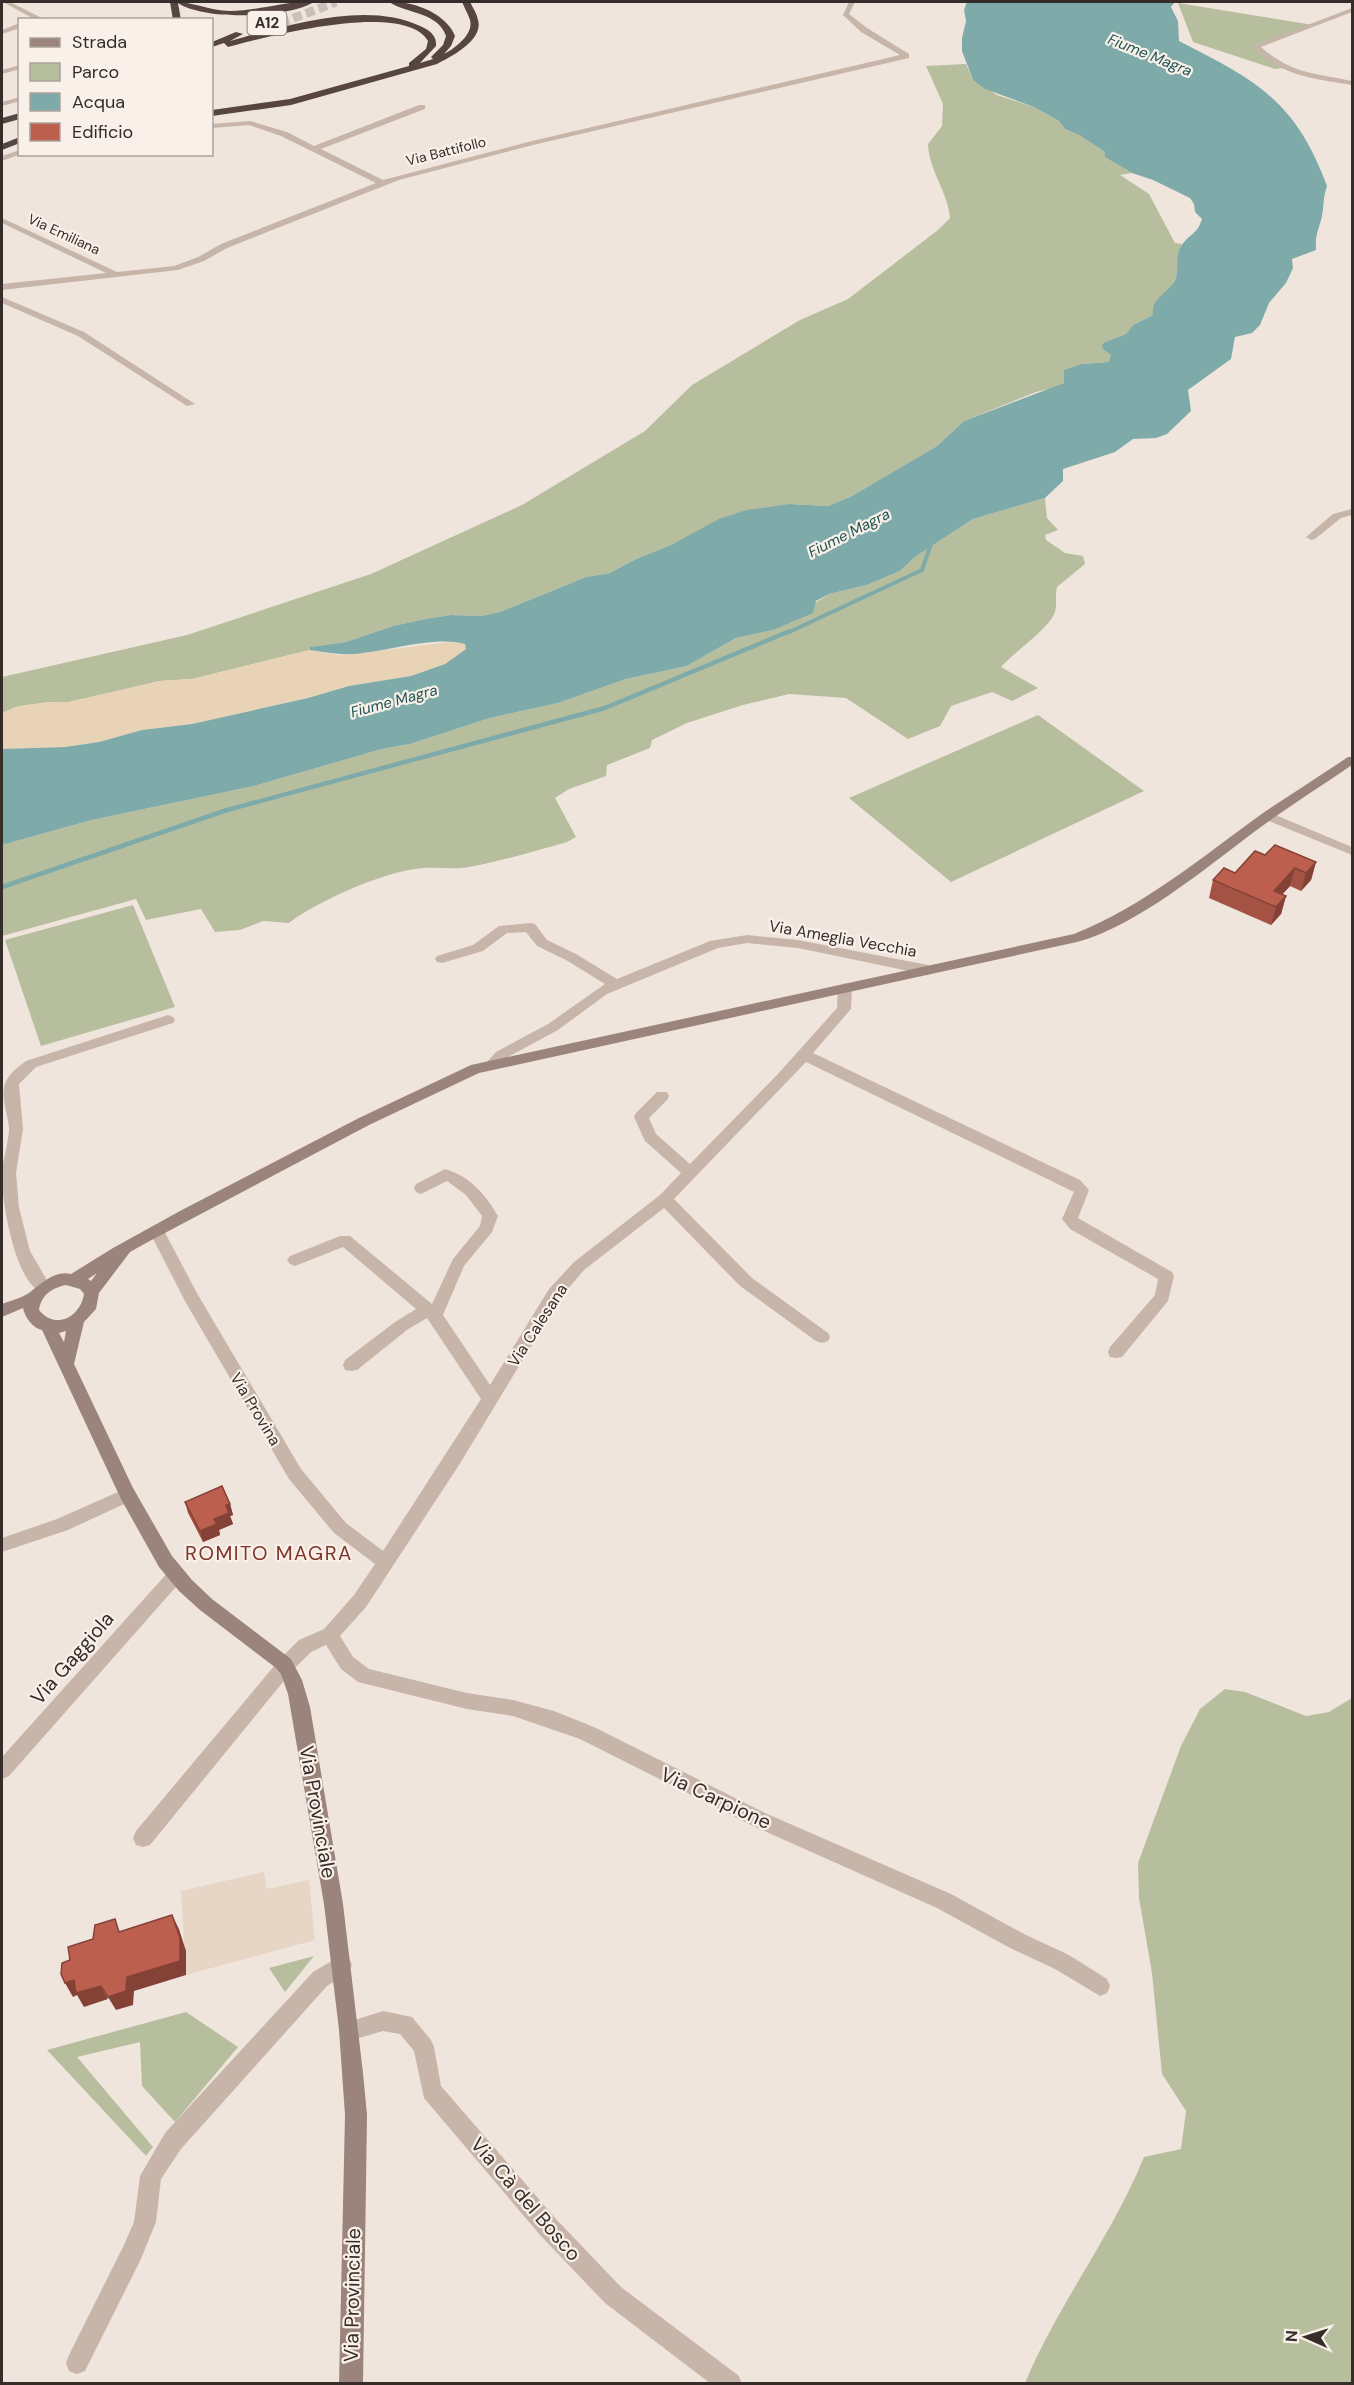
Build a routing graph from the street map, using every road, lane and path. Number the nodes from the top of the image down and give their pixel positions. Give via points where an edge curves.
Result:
1 (6, 2) edge
2 (174, 2) edge
3 (182, 2) edge
4 (310, 2) edge
5 (322, 2) edge
6 (393, 2) edge
7 (466, 2) edge
8 (852, 2) edge
9 (1353, 10) edge
10 (36, 18) edge
11 (177, 18) edge
12 (281, 18) dead end
13 (18, 26) edge
14 (2, 32) edge
15 (228, 44) junction
16 (213, 45) edge
17 (213, 50) edge
18 (18, 68) edge
19 (406, 70) junction
20 (2, 72) edge
21 (1353, 83) edge
22 (332, 90) junction
23 (289, 91) dead end
24 (18, 100) edge
25 (2, 104) edge
26 (422, 107) dead end
27 (18, 111) edge
28 (213, 113) edge
29 (2, 115) edge
30 (18, 117) edge
31 (2, 121) edge
32 (213, 126) edge
33 (18, 141) edge
34 (2, 147) edge
35 (315, 149) junction
36 (18, 153) edge
37 (2, 159) edge
38 (382, 183) junction
39 (2, 220) edge
40 (115, 274) junction
41 (2, 287) edge
42 (2, 300) edge
43 (190, 404) dead end
44 (1353, 512) edge
45 (1311, 537) dead end
46 (1353, 760) edge
47 (1268, 816) junction
48 (1353, 851) edge
49 (442, 959) dead end
50 (928, 970) junction
51 (616, 985) junction
52 (845, 988) junction
53 (168, 1020) dead end
54 (804, 1054) junction
55 (492, 1064) junction
56 (662, 1096) dead end
57 (691, 1173) junction
58 (421, 1188) dead end
59 (665, 1199) junction
60 (157, 1231) junction
61 (123, 1252) junction
62 (295, 1260) dead end
63 (75, 1280) junction
64 (39, 1292) junction
65 (91, 1292) junction
66 (2, 1311) edge
67 (432, 1313) junction
68 (33, 1315) junction
69 (2, 1318) edge
70 (76, 1321) junction
71 (47, 1325) junction
72 (822, 1337) dead end
73 (1116, 1352) dead end
74 (67, 1363) junction
75 (351, 1365) dead end
76 (490, 1400) junction
77 (128, 1495) junction
78 (2, 1545) edge
79 (385, 1562) junction
80 (176, 1575) junction
81 (330, 1635) junction
82 (286, 1665) junction
83 (2, 1770) edge
84 (143, 1838) dead end
85 (342, 1965) junction
86 (1100, 1986) dead end
87 (348, 2031) junction
88 (77, 2363) dead end
89 (351, 2384) edge
90 (731, 2384) edge

1 - 10 street
2 - 11 highway
3 - 4 highway via 232,13
5 - 12 highway, A12 / A12
6 - 19 highway via 430,14 445,24 451,35 444,51
7 - 19 highway via 475,22 466,42 434,62
8 - 38 street, Via Battifollo via 845,14 906,56 532,143
9 - 21 street via 1256,46 1288,70
13 - 14 street
15 - 16 highway, A12 / A12 via 269,25
15 - 17 highway, A12 / A12
15 - 19 highway via 319,22 388,20 413,25 432,39 431,50
18 - 20 street
19 - 22 highway
22 - 23 highway
22 - 28 highway via 291,102
24 - 25 street
26 - 35 street
27 - 29 highway
30 - 31 highway
32 - 35 street via 250,123
33 - 34 highway
35 - 38 street
36 - 37 street
38 - 40 street, Via Battifollo via 175,268
39 - 40 street, Via Emiliana
40 - 41 street, Via Battifollo
42 - 43 street via 81,334
44 - 45 street via 1337,516
46 - 47 main road
47 - 48 street
47 - 50 main road via 1181,880 1111,924 1077,938
49 - 51 street via 478,948 504,929 530,927 542,943
50 - 51 street, Via Ameglia Vecchia via 798,944 747,939 716,944
50 - 52 main road
51 - 55 street, Via Ameglia Vecchia
52 - 54 street, Via Calesana via 844,1009
52 - 55 main road
53 - 64 street via 31,1064 11,1087 16,1132 9,1179 14,1219
54 - 57 street, Via Calesana
54 - 73 street via 1082,1190 1082,1198 1070,1219 1166,1276 1162,1296
55 - 60 main road via 440,1084
56 - 57 street via 641,1117 650,1137
57 - 59 street, Via Calesana
58 - 67 street via 445,1174 451,1176 482,1200 490,1216 487,1228 458,1263
59 - 72 street via 746,1282
59 - 76 street, Via Calesana via 579,1266 561,1287
60 - 61 main road
60 - 79 street, Via Provina via 192,1299 295,1474 340,1528
61 - 63 main road via 105,1259
61 - 65 main road
62 - 67 street via 345,1240
63 - 64 main road via 58,1280
63 - 65 main road
64 - 66 main road
64 - 68 main road via 31,1306
65 - 70 main road via 90,1307
67 - 75 street via 401,1326
67 - 76 street
68 - 69 main road
68 - 71 main road
70 - 71 main road
70 - 74 main road
71 - 74 main road
74 - 77 main road
76 - 79 street, Via Calesana
77 - 78 street via 62,1525
77 - 80 main road
79 - 81 street, Via Calesana via 360,1601
80 - 82 main road via 215,1611
80 - 83 street, Via Gaggiola
81 - 82 street, Via Calesana via 305,1646
81 - 86 street, Via Carpione via 347,1663 364,1676 513,1708 588,1733 758,1819 944,1900
82 - 84 street, Via Calesana
82 - 85 main road, Via Provinciale via 300,1707
85 - 87 main road, Via Provinciale
85 - 88 street via 320,1979 173,2141 151,2176 145,2222 132,2253
87 - 89 main road, Via Provinciale via 356,2115
87 - 90 street, Via Cà del Bosco via 384,2021 405,2024 424,2047 431,2091 548,2227 613,2295

